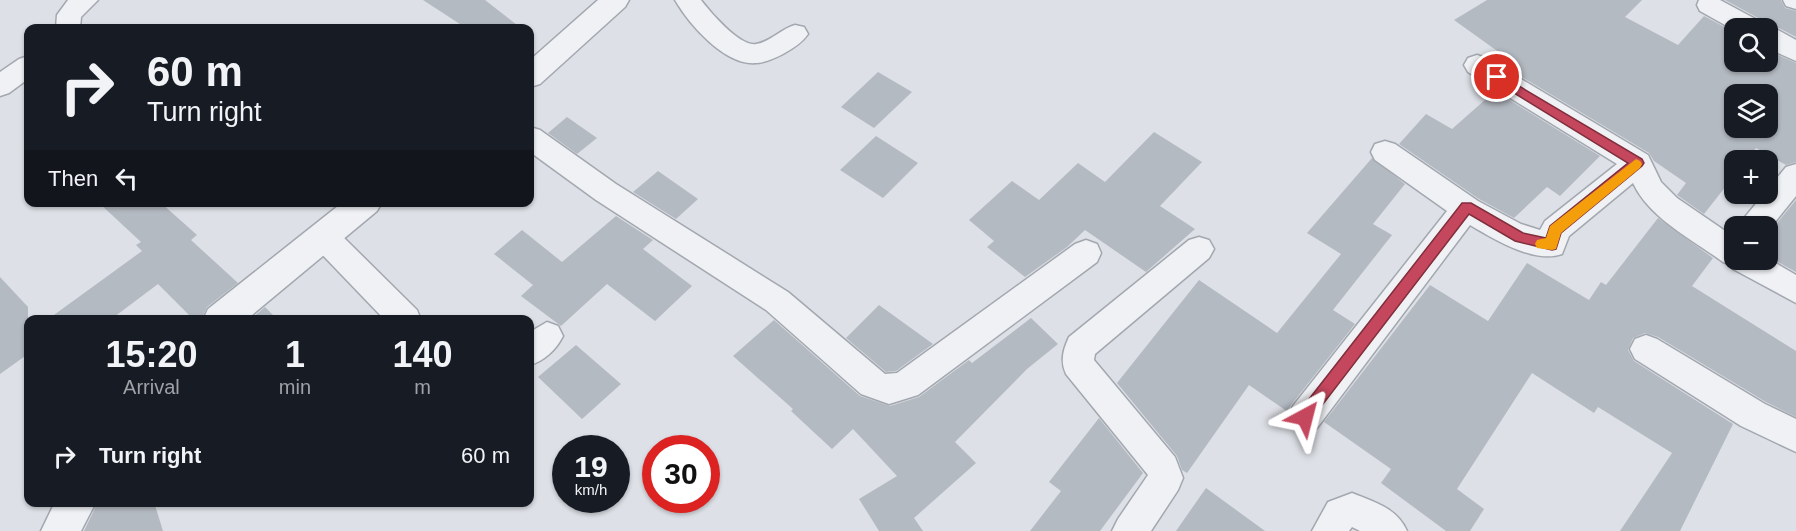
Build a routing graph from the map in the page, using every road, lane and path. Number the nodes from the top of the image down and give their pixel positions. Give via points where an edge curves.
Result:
1 (86, 0) edge
2 (615, 0) edge
3 (687, 0) edge
4 (1709, 5) dead end
5 (1733, 18) edge
6 (67, 24) edge
7 (795, 34) dead end
8 (1778, 42) edge
9 (1796, 52) edge
10 (1477, 65) dead end
11 (24, 69) edge
12 (534, 72) edge
13 (0, 86) edge
14 (534, 141) edge
15 (1385, 152) dead end
16 (1638, 163) junction
17 (1796, 175) edge
18 (360, 207) edge
19 (1467, 207) junction
20 (1763, 216) edge
21 (323, 236) junction
22 (1724, 246) edge
23 (1199, 249) dead end
24 (1086, 253) dead end
25 (1761, 270) edge
26 (1796, 290) edge
27 (226, 315) edge
28 (401, 315) edge
29 (1646, 349) dead end
30 (1305, 417) dead end
31 (1796, 436) edge
32 (74, 507) edge
33 (60, 531) edge
34 (1130, 531) edge
35 (1330, 531) edge
36 (1389, 531) edge

1 - 6 street via 71,12
2 - 12 street
3 - 7 street via 724,40 743,52 764,52
4 - 5 street
8 - 9 street
10 - 16 street
11 - 13 street
14 - 24 street via 606,192 777,301 883,390 907,385
15 - 19 street
16 - 19 street via 1555,230 1552,245 1520,237
16 - 22 street via 1651,190 1667,206
17 - 20 street
18 - 21 street
19 - 30 street
21 - 27 street
21 - 28 street
23 - 34 street via 1080,347 1077,364 1163,468 1166,478
25 - 26 street
29 - 31 street via 1753,415
32 - 33 street
35 - 36 street via 1340,514 1352,510

